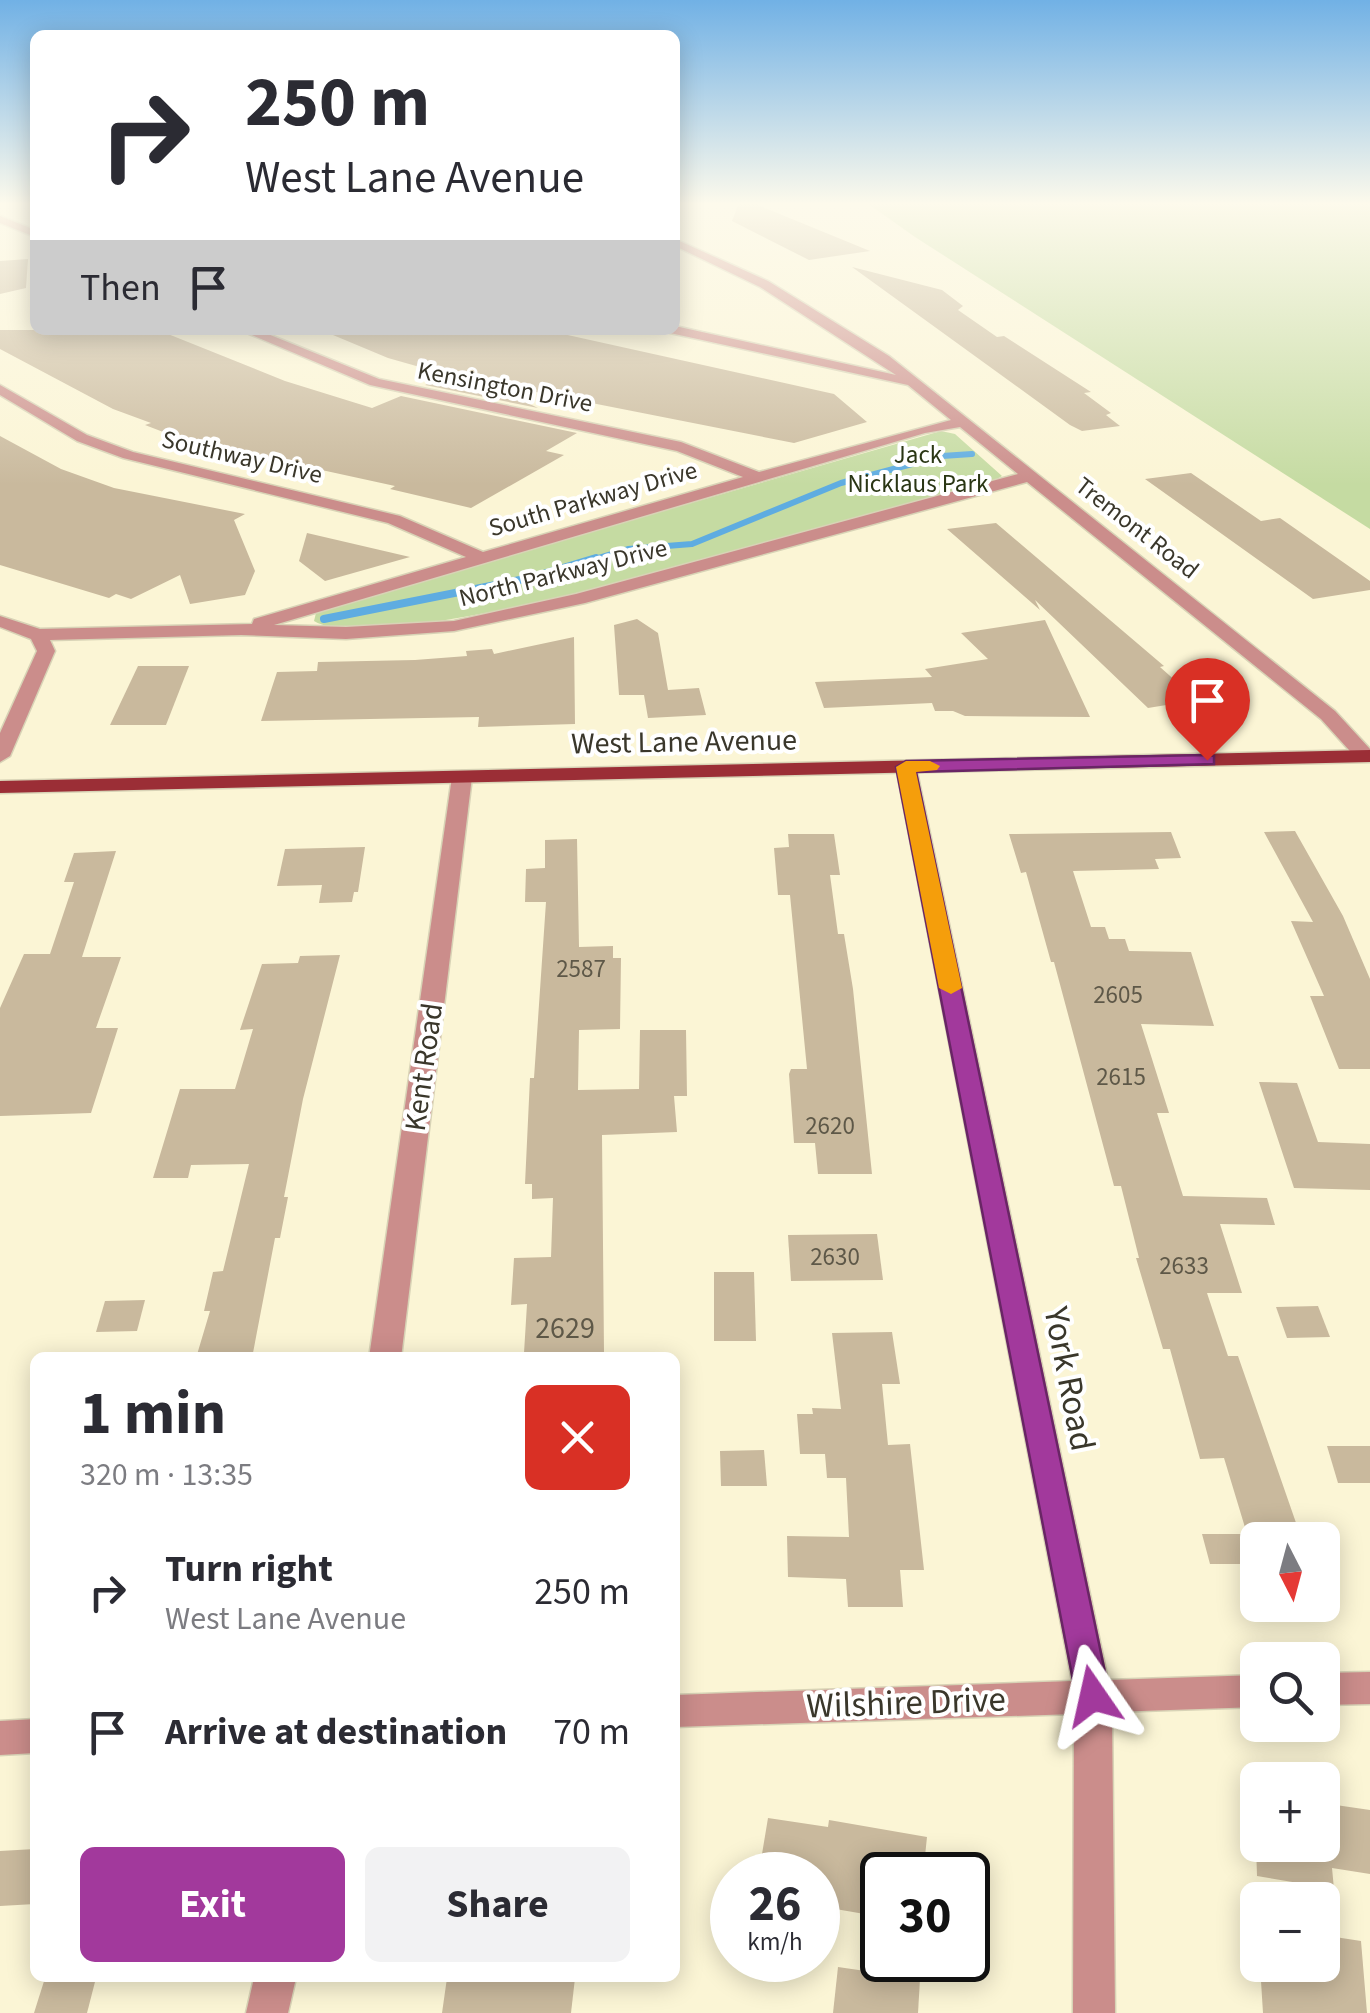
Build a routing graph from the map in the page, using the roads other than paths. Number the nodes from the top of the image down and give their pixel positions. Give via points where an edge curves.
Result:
1 (784, 297) edge
2 (680, 331) edge
3 (259, 335) edge
4 (859, 345) junction
5 (839, 365) junction
6 (0, 389) edge
7 (921, 391) junction
8 (959, 423) junction
9 (758, 477) junction
10 (1028, 477) junction
11 (480, 557) junction
12 (0, 621) edge
13 (241, 629) junction
14 (38, 635) junction
15 (0, 756) edge
16 (1368, 760) edge
17 (906, 767) junction
18 (462, 777) junction
19 (0, 787) edge
20 (385, 1352) edge
21 (1370, 1688) edge
22 (1340, 1689) edge
23 (1240, 1692) edge
24 (1093, 1696) junction
25 (680, 1711) edge
26 (30, 1736) edge
27 (0, 1738) edge
28 (274, 1982) edge
29 (267, 2013) edge
30 (1094, 2013) edge

1 - 4 street, Tremont Road
2 - 5 street
3 - 9 street, Kensington Drive via 375,382 681,447
4 - 5 street via 860,354
4 - 7 street, Tremont Road
5 - 7 street
6 - 11 street, Southway Drive via 82,438 128,455 394,519
7 - 8 street, Tremont Road
8 - 9 street, South Parkway Drive
8 - 10 street, Tremont Road
9 - 11 street, South Parkway Drive
10 - 13 street, North Parkway Drive via 524,613 402,631
10 - 16 street, Tremont Road via 1328,716
11 - 13 street, South Parkway Drive
12 - 14 street
13 - 14 street, North Parkway Drive
14 - 15 street via 46,651 40,672
16 - 17 main road, West Lane Avenue
17 - 18 main road, West Lane Avenue
17 - 24 street, York Road
18 - 19 main road, West Lane Avenue
18 - 20 street, Kent Road
21 - 22 street
23 - 24 street, Wilshire Drive
24 - 25 street, Wilshire Drive
24 - 30 street, York Road
26 - 27 street
28 - 29 street

